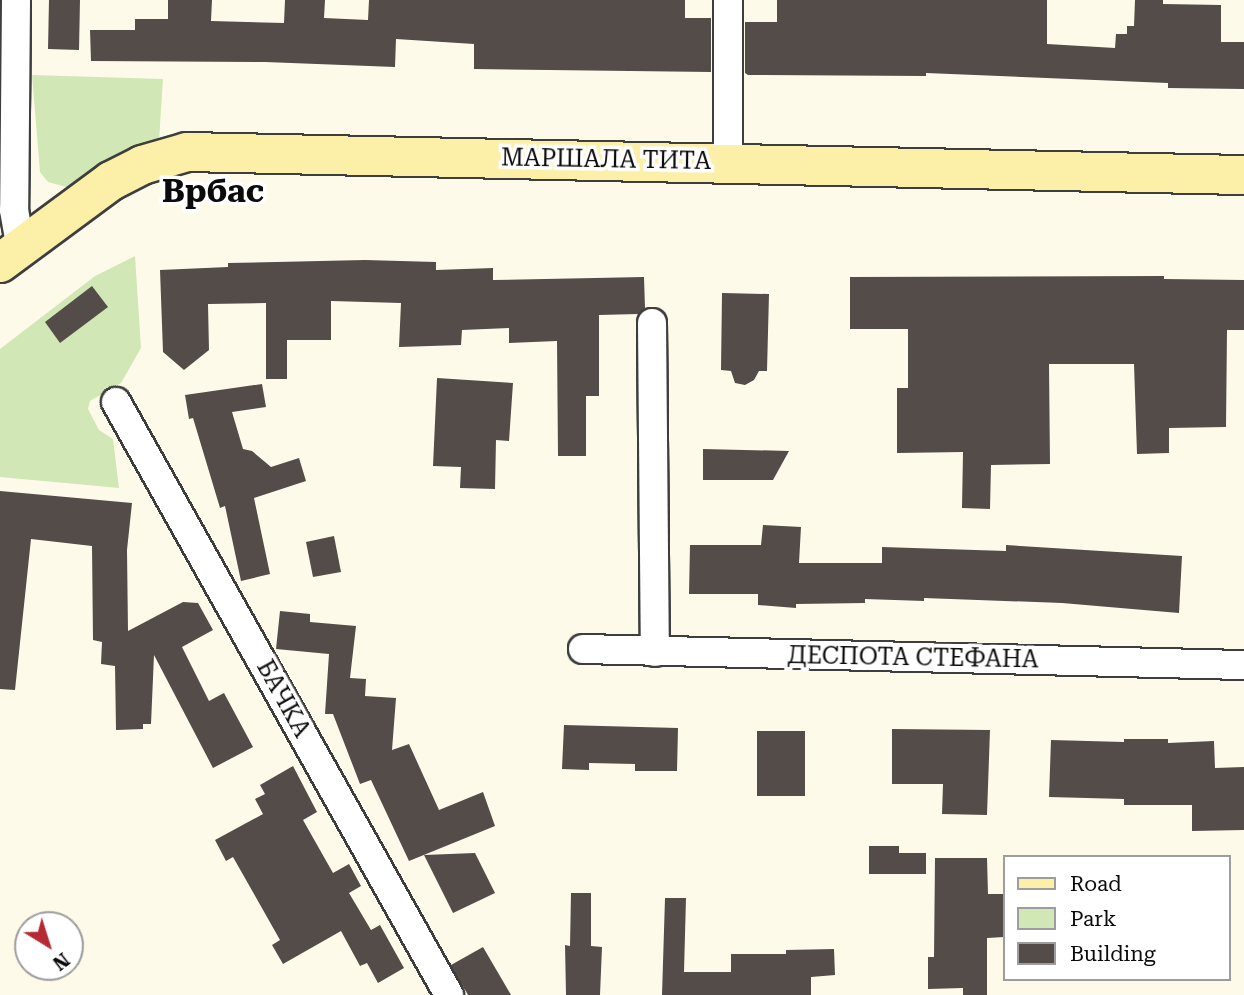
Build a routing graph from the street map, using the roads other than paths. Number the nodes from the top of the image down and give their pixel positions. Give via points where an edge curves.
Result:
1 (16, 0) edge
2 (728, 0) edge
3 (728, 163) junction
4 (1244, 175) edge
5 (11, 256) edge
6 (652, 323) dead end
7 (116, 402) dead end
8 (583, 649) dead end
9 (655, 652) junction
10 (1244, 665) edge
11 (449, 995) edge

1 - 5 street
2 - 3 street
3 - 4 street, МАРШАЛА ТИТА
3 - 5 street, МАРШАЛА ТИТА via 187,152 142,165 111,181
6 - 9 street
7 - 11 street, БАЧКА
8 - 9 street, ДЕСПОТА СТЕФАНА
9 - 10 street, ДЕСПОТА СТЕФАНА

